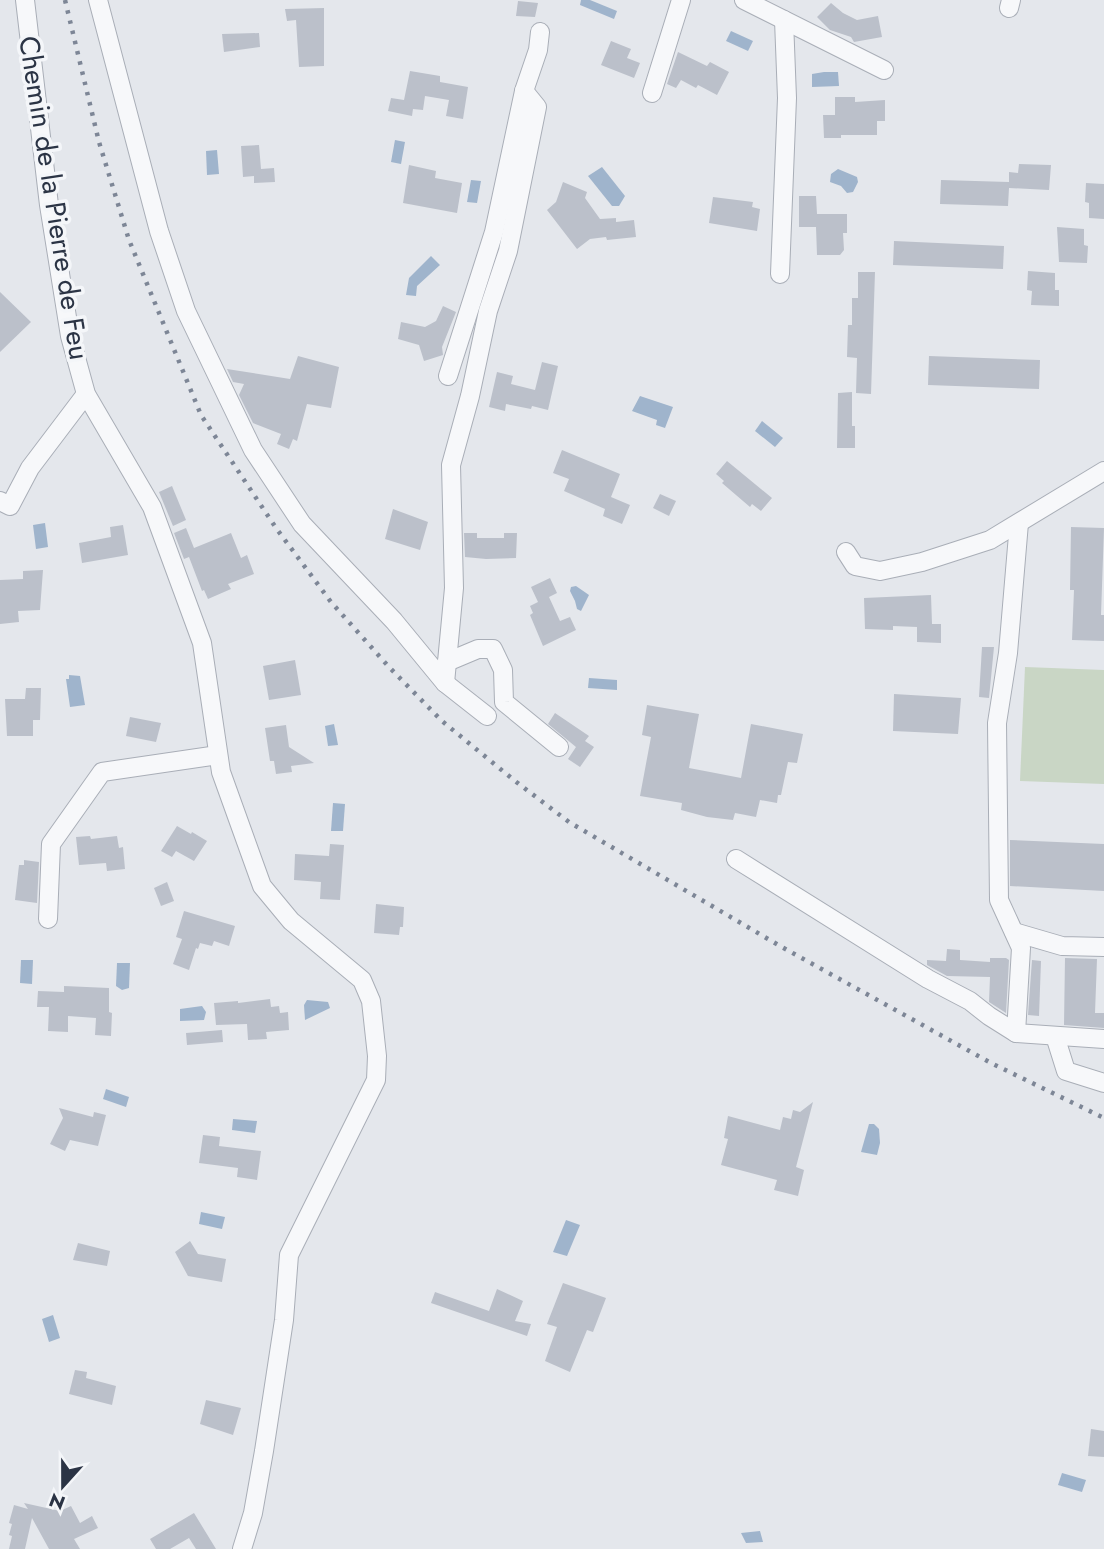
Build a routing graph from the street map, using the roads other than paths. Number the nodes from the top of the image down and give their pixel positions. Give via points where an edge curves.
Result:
1 (24, 0) edge
2 (98, 0) edge
3 (681, 0) edge
4 (744, 0) edge
5 (784, 20) junction
6 (540, 32) dead end
7 (884, 70) dead end
8 (524, 90) junction
9 (652, 93) dead end
10 (780, 274) dead end
11 (448, 376) dead end
12 (86, 394) junction
13 (1104, 471) edge
14 (0, 501) edge
15 (1019, 523) junction
16 (846, 552) dead end
17 (447, 662) junction
18 (445, 683) junction
19 (486, 716) dead end
20 (559, 747) dead end
21 (218, 755) junction
22 (736, 859) dead end
23 (48, 919) dead end
24 (1013, 932) junction
25 (1104, 947) edge
26 (1016, 1033) junction
27 (1055, 1035) junction
28 (1104, 1039) edge
29 (1104, 1083) edge
30 (242, 1549) edge

1 - 12 street, Chemin de la Pierre de Feu via 49,205 70,336
2 - 18 street via 159,231 186,311 253,450 302,524 394,621
3 - 9 street
4 - 5 street
5 - 7 street
5 - 10 street via 787,99
6 - 8 street
8 - 11 street via 494,232
8 - 17 street via 537,107 508,251 488,311 451,465 454,589
12 - 14 street via 30,468 10,506
12 - 21 street, Chemin de la Pierre de Feu via 152,507 202,643
13 - 15 street
15 - 16 street via 990,540 880,571 855,566
15 - 24 street via 997,723 999,900
17 - 18 street
17 - 20 street via 478,649 493,649 503,670 504,702
18 - 19 street
21 - 23 street via 102,772 51,844
21 - 30 street, Chemin de la Pierre de Feu via 220,772 262,886 291,922 362,980 371,1001 377,1056 376,1080 289,1255 264,1451
22 - 26 street
24 - 25 street via 1062,946
24 - 26 street via 1021,948
26 - 27 street
27 - 28 street
27 - 29 street via 1066,1071

